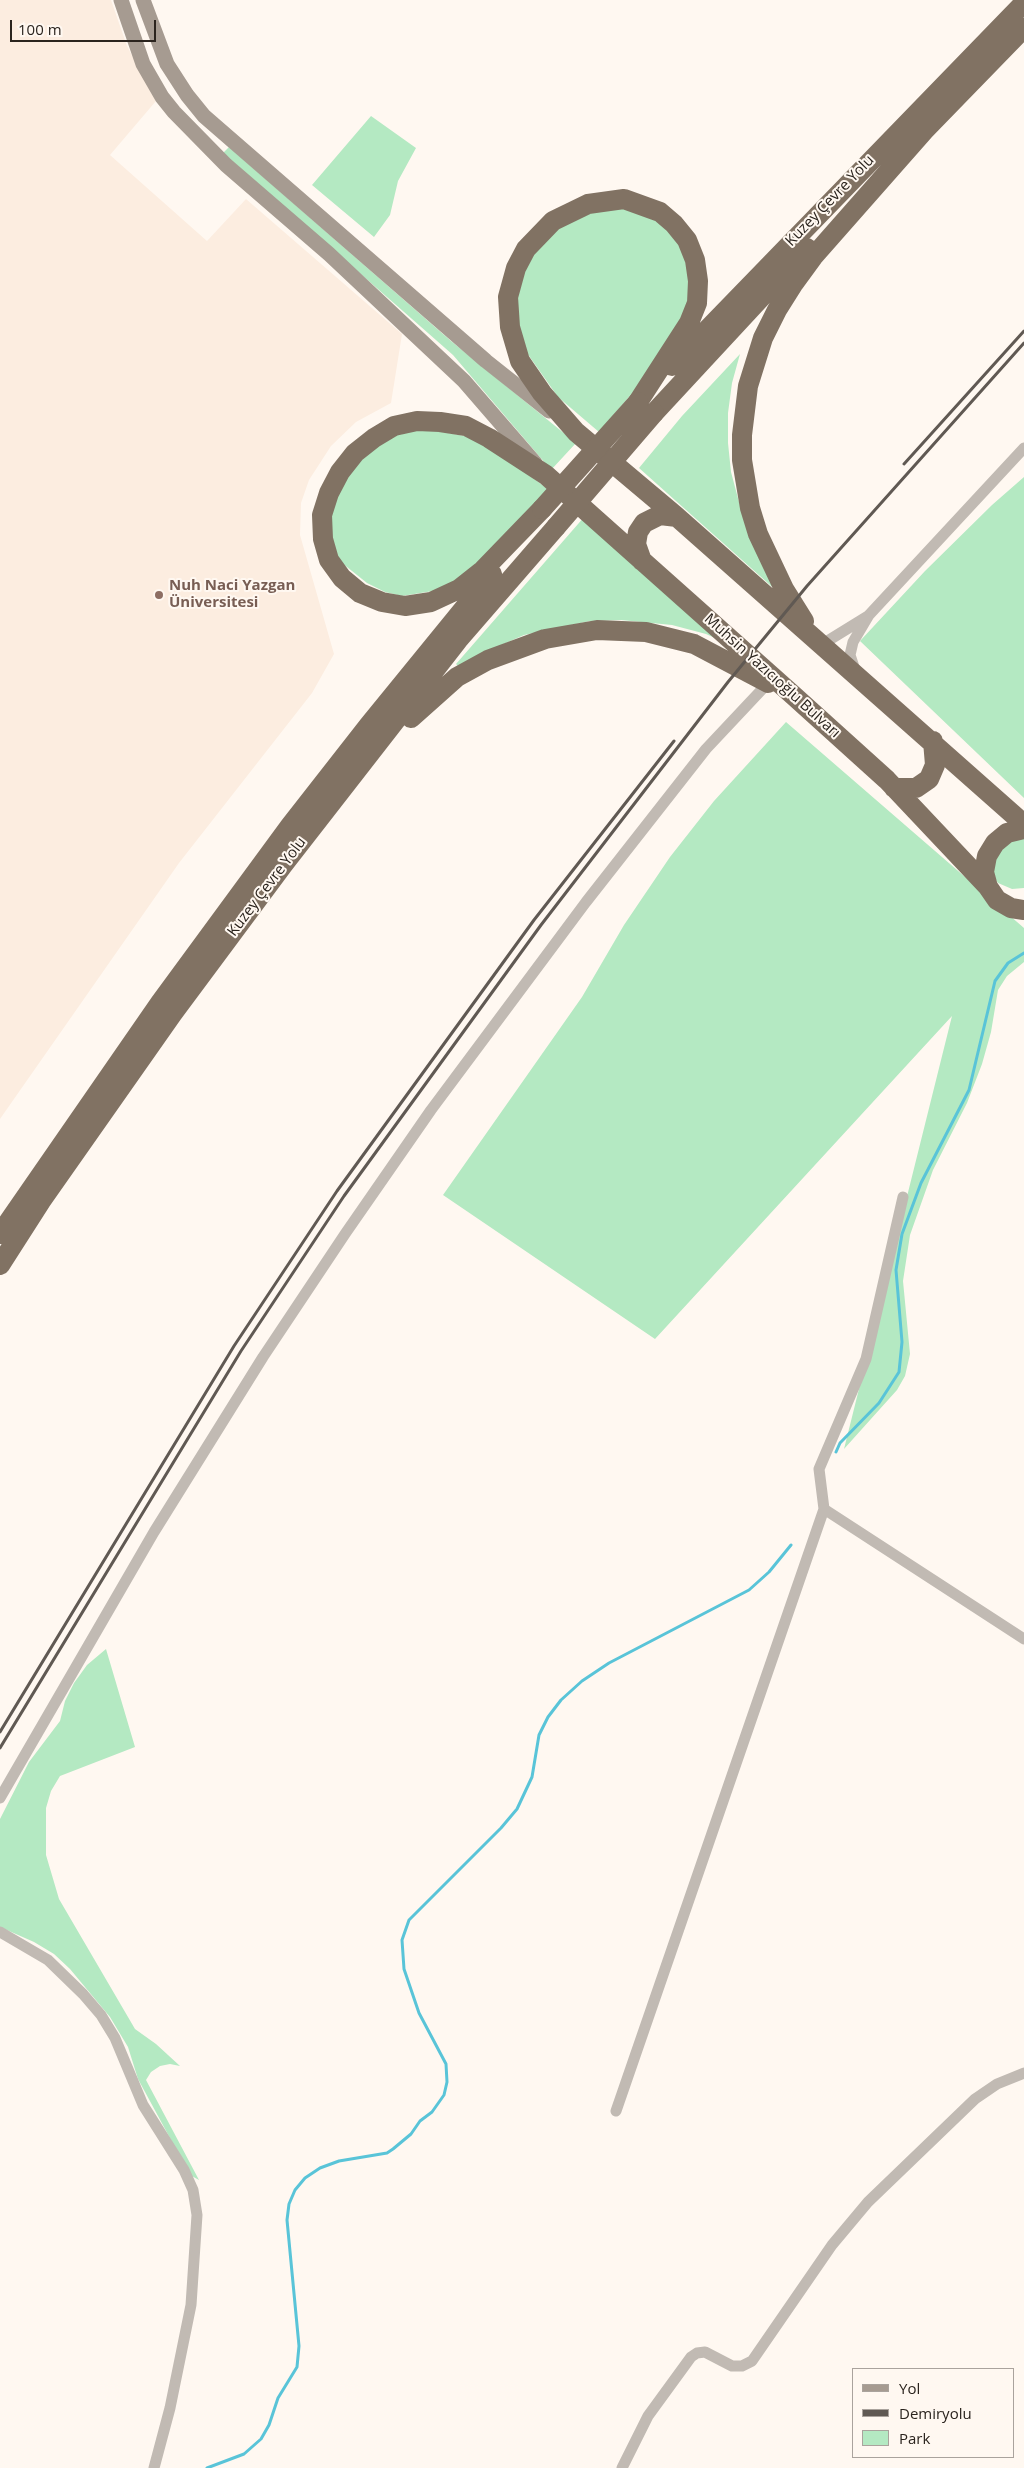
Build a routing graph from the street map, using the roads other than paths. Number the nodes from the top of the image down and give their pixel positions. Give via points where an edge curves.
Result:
1 (121, 0) edge
2 (143, 0) edge
3 (1024, 3) edge
4 (1024, 28) edge
5 (924, 131) junction
6 (638, 402) junction
7 (576, 432) junction
8 (1024, 448) edge
9 (546, 475) junction
10 (542, 509) junction
11 (677, 517) junction
12 (642, 561) junction
13 (869, 615) junction
14 (822, 645) junction
15 (856, 675) junction
16 (768, 683) junction
17 (794, 696) junction
18 (933, 741) junction
19 (894, 788) junction
20 (1024, 824) edge
21 (1024, 829) edge
22 (283, 865) junction
23 (988, 887) junction
24 (1022, 911) edge
25 (903, 1197) dead end
26 (0, 1234) edge
27 (0, 1265) edge
28 (824, 1509) junction
29 (1024, 1639) edge
30 (0, 1798) edge
31 (0, 1932) edge
32 (1024, 2073) edge
33 (616, 2110) dead end
34 (154, 2468) edge
35 (622, 2468) edge

1 - 9 street via 143,64 174,112 226,165 329,254 464,381
2 - 7 street via 167,64 204,116 486,361
3 - 6 highway, Kuzey Çevre Yolu
4 - 5 highway, Kuzey Çevre Yolu
5 - 14 highway via 794,283 763,338 748,386 742,460 750,508 758,534 784,589
5 - 22 highway, Kuzey Çevre Yolu, bridge via 798,257 556,526 458,640
6 - 7 highway via 689,323 697,303 698,281 694,260 687,240 660,212 624,200 588,204 553,221 538,234 516,268 508,297 510,327 520,361 542,393
6 - 10 highway, bridge
7 - 11 highway
8 - 13 street
9 - 10 highway, Muhsin Yazıcıoğlu Bulvarı via 466,426 417,422 394,426 355,453 340,472 328,493 322,515 322,539 329,560 342,578 360,592 382,602 405,606 431,602 459,589 484,570
9 - 12 highway, Muhsin Yazıcıoğlu Bulvarı
10 - 26 highway, Kuzey Çevre Yolu via 290,826 160,1003
11 - 12 highway via 660,515 644,522 636,544
11 - 14 highway
12 - 17 highway, Muhsin Yazıcıoğlu Bulvarı
13 - 14 street
13 - 15 street via 853,642 850,655
14 - 15 highway
15 - 18 highway
16 - 17 highway
16 - 22 highway via 694,644 646,632 597,630 571,633 518,648 456,677 427,702
16 - 30 street via 706,749 592,894 431,1110 345,1234 263,1357 154,1532
17 - 19 highway, Muhsin Yazıcıoğlu Bulvarı
18 - 19 highway via 936,765 929,779 916,788
18 - 20 highway
19 - 23 highway, Muhsin Yazıcıoğlu Bulvarı
21 - 23 highway via 1007,833 990,849 984,872
22 - 27 highway, Kuzey Çevre Yolu via 168,1020
23 - 24 highway, Muhsin Yazıcıoğlu Bulvarı via 1004,904
25 - 28 street via 866,1359 819,1469
28 - 29 street
28 - 33 street
31 - 34 street via 48,1960 101,2015 115,2038 143,2105 193,2190 197,2215 191,2305
32 - 35 street via 998,2084 975,2100 863,2207 832,2245 752,2361 732,2366 706,2352 691,2357 648,2416

